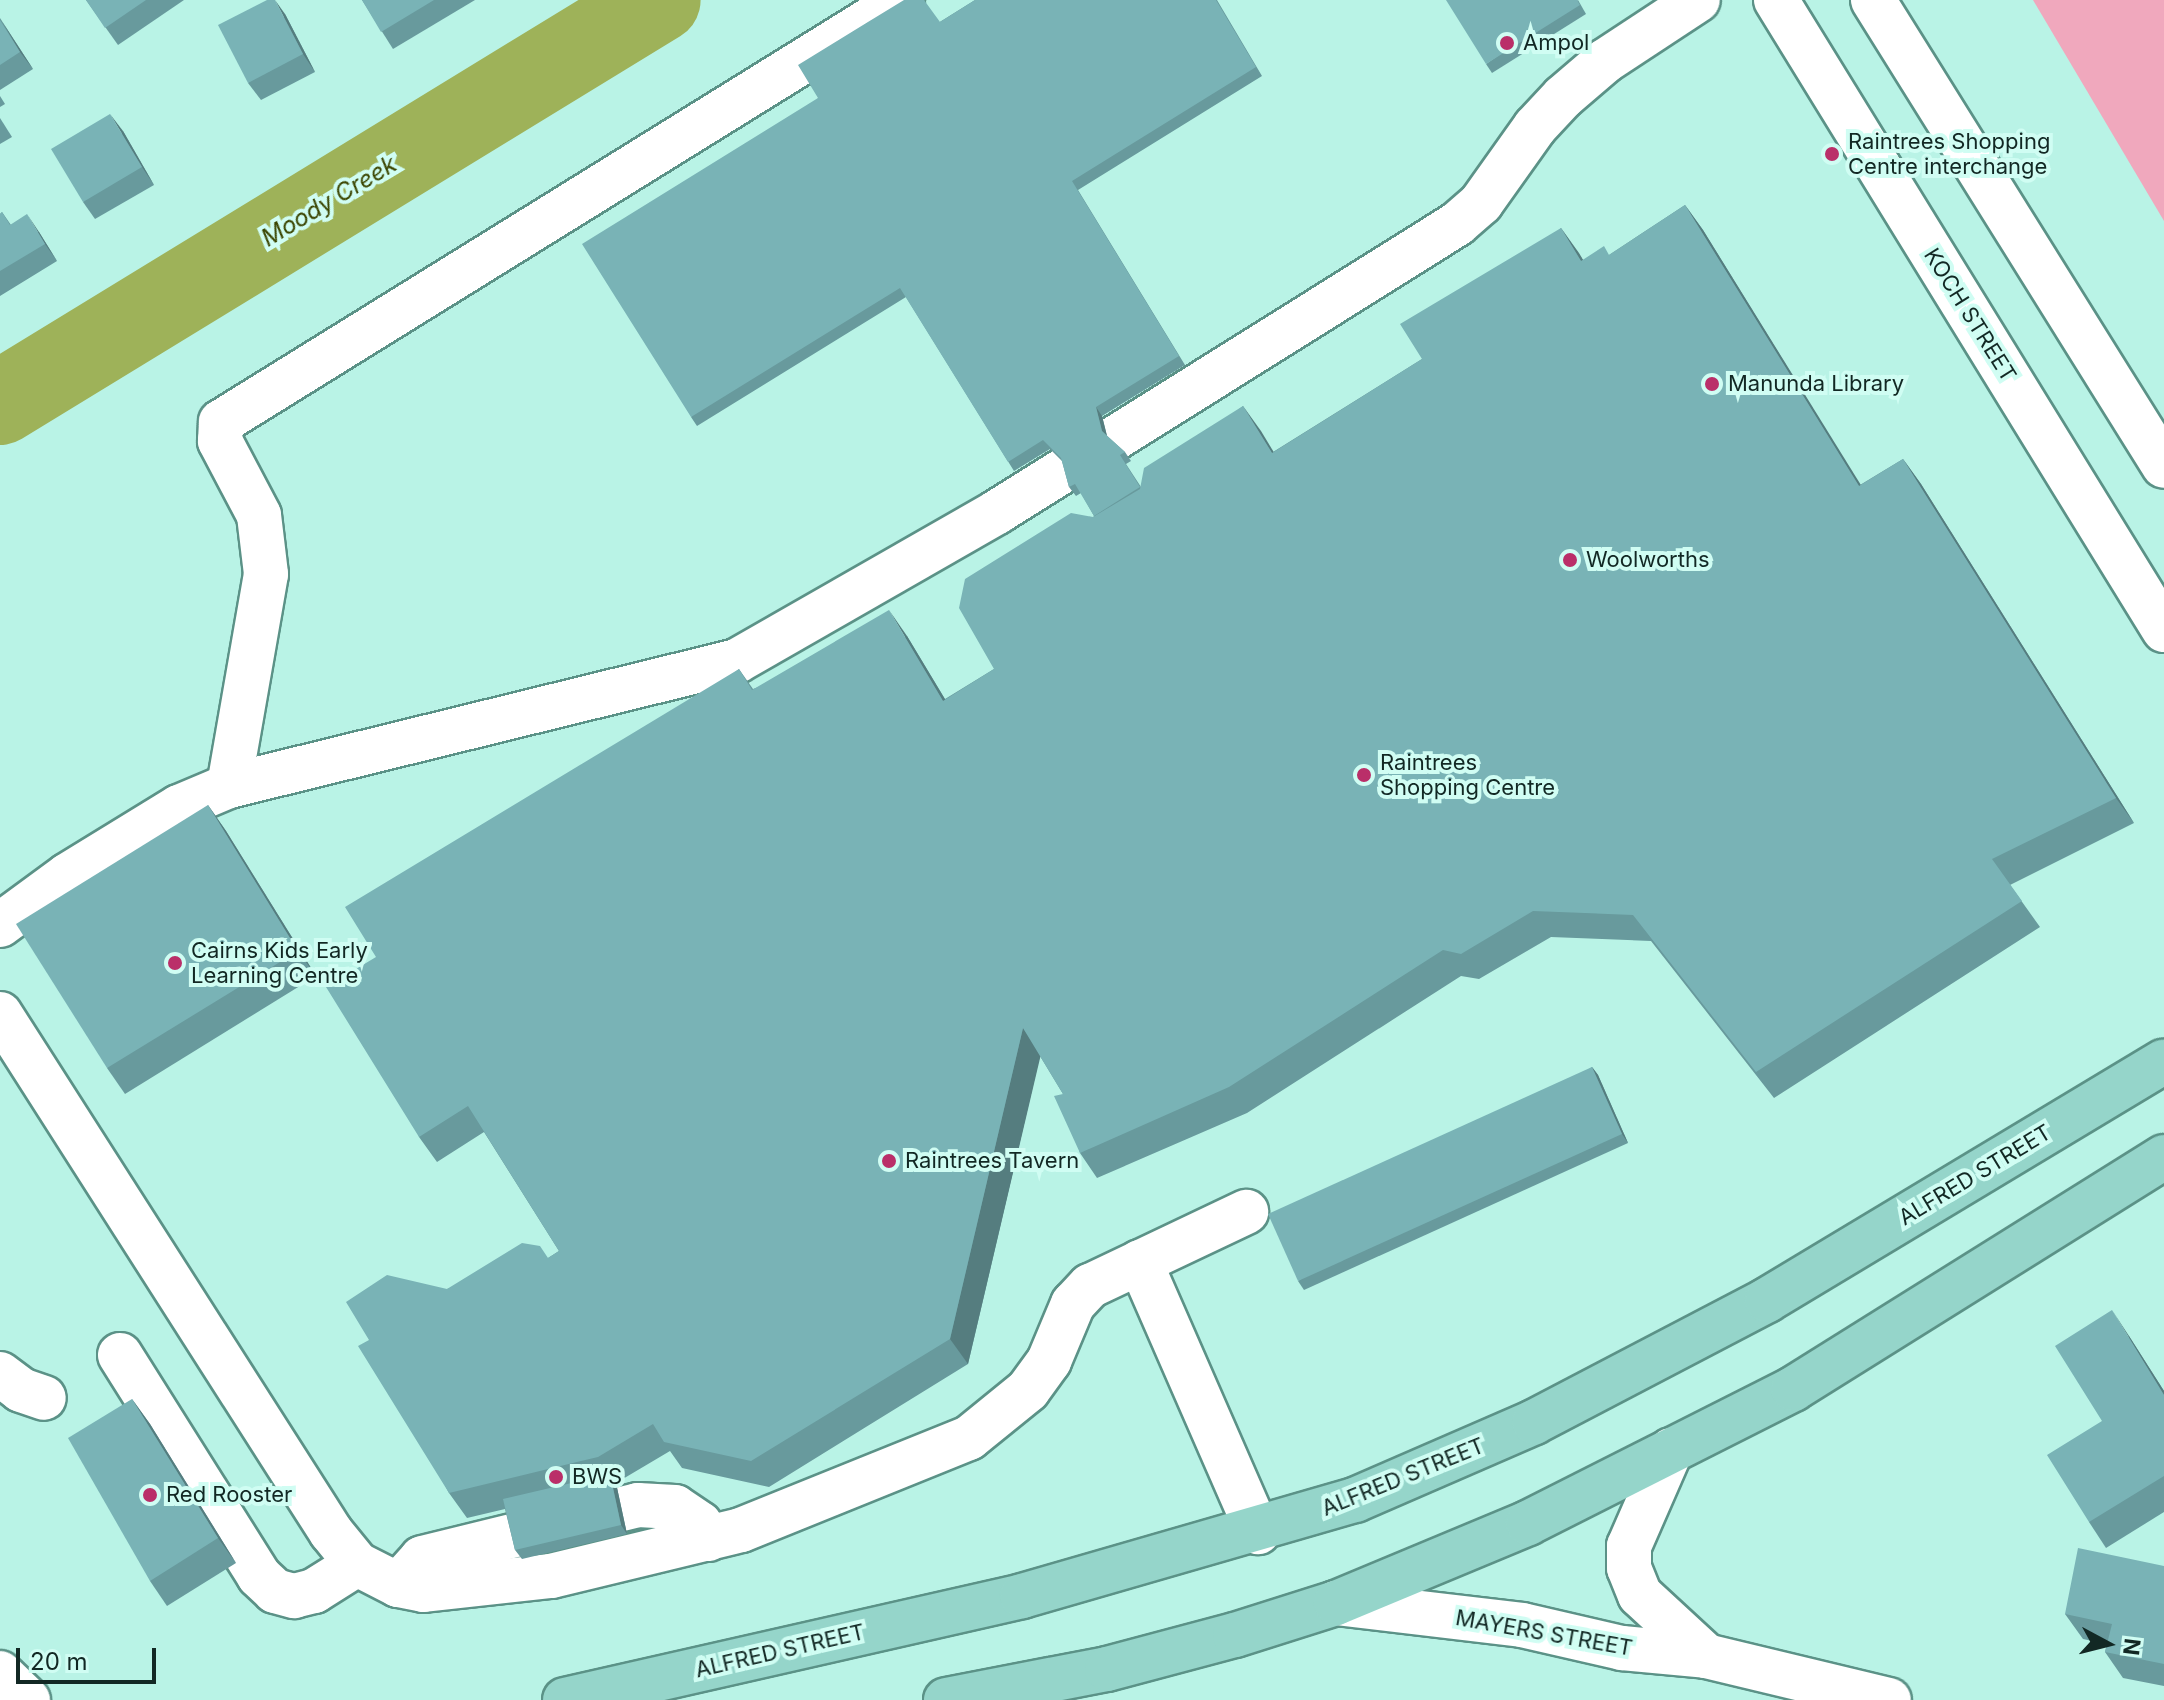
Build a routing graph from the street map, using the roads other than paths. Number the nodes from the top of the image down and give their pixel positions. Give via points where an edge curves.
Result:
1 (902, 0) edge
2 (1698, 0) edge
3 (1776, 0) edge
4 (1873, 0) edge
5 (2164, 466) edge
6 (2164, 630) edge
7 (229, 786) junction
8 (0, 925) edge
9 (0, 1014) edge
10 (2164, 1061) edge
11 (2164, 1157) edge
12 (1246, 1212) dead end
13 (1140, 1262) junction
14 (120, 1355) dead end
15 (0, 1374) edge
16 (0, 1410) edge
17 (1671, 1450) junction
18 (1258, 1532) junction
19 (357, 1564) junction
20 (1336, 1603) junction
21 (1706, 1656) junction
22 (0, 1673) edge
23 (28, 1700) edge
24 (565, 1700) edge
25 (946, 1700) edge
26 (1889, 1700) edge

1 - 7 street via 221,422 220,441 259,515 266,574
2 - 7 street via 1605,61 1563,97 1481,203 1457,224 997,512 737,661
3 - 6 street, KOCH STREET
4 - 5 street
7 - 8 street via 179,807 68,875
9 - 19 street via 272,1447
10 - 18 main road, ALFRED STREET via 1767,1300 1636,1371 1439,1465
11 - 17 main road via 1793,1389
12 - 13 street
13 - 18 street
13 - 19 street via 1090,1286 1073,1304 1049,1361 1028,1390 969,1438 781,1515 708,1539 451,1590 398,1585
14 - 19 street via 259,1576 275,1591 294,1596 314,1591
15 - 16 street via 44,1398
17 - 20 main road via 1528,1523
17 - 21 street, MAYERS STREET via 1629,1546 1629,1568 1640,1595
18 - 24 main road, ALFRED STREET via 1022,1596
20 - 21 street, MAYERS STREET via 1522,1625 1622,1648
20 - 25 main road via 1107,1669
21 - 26 street, MAYERS STREET
22 - 23 street

